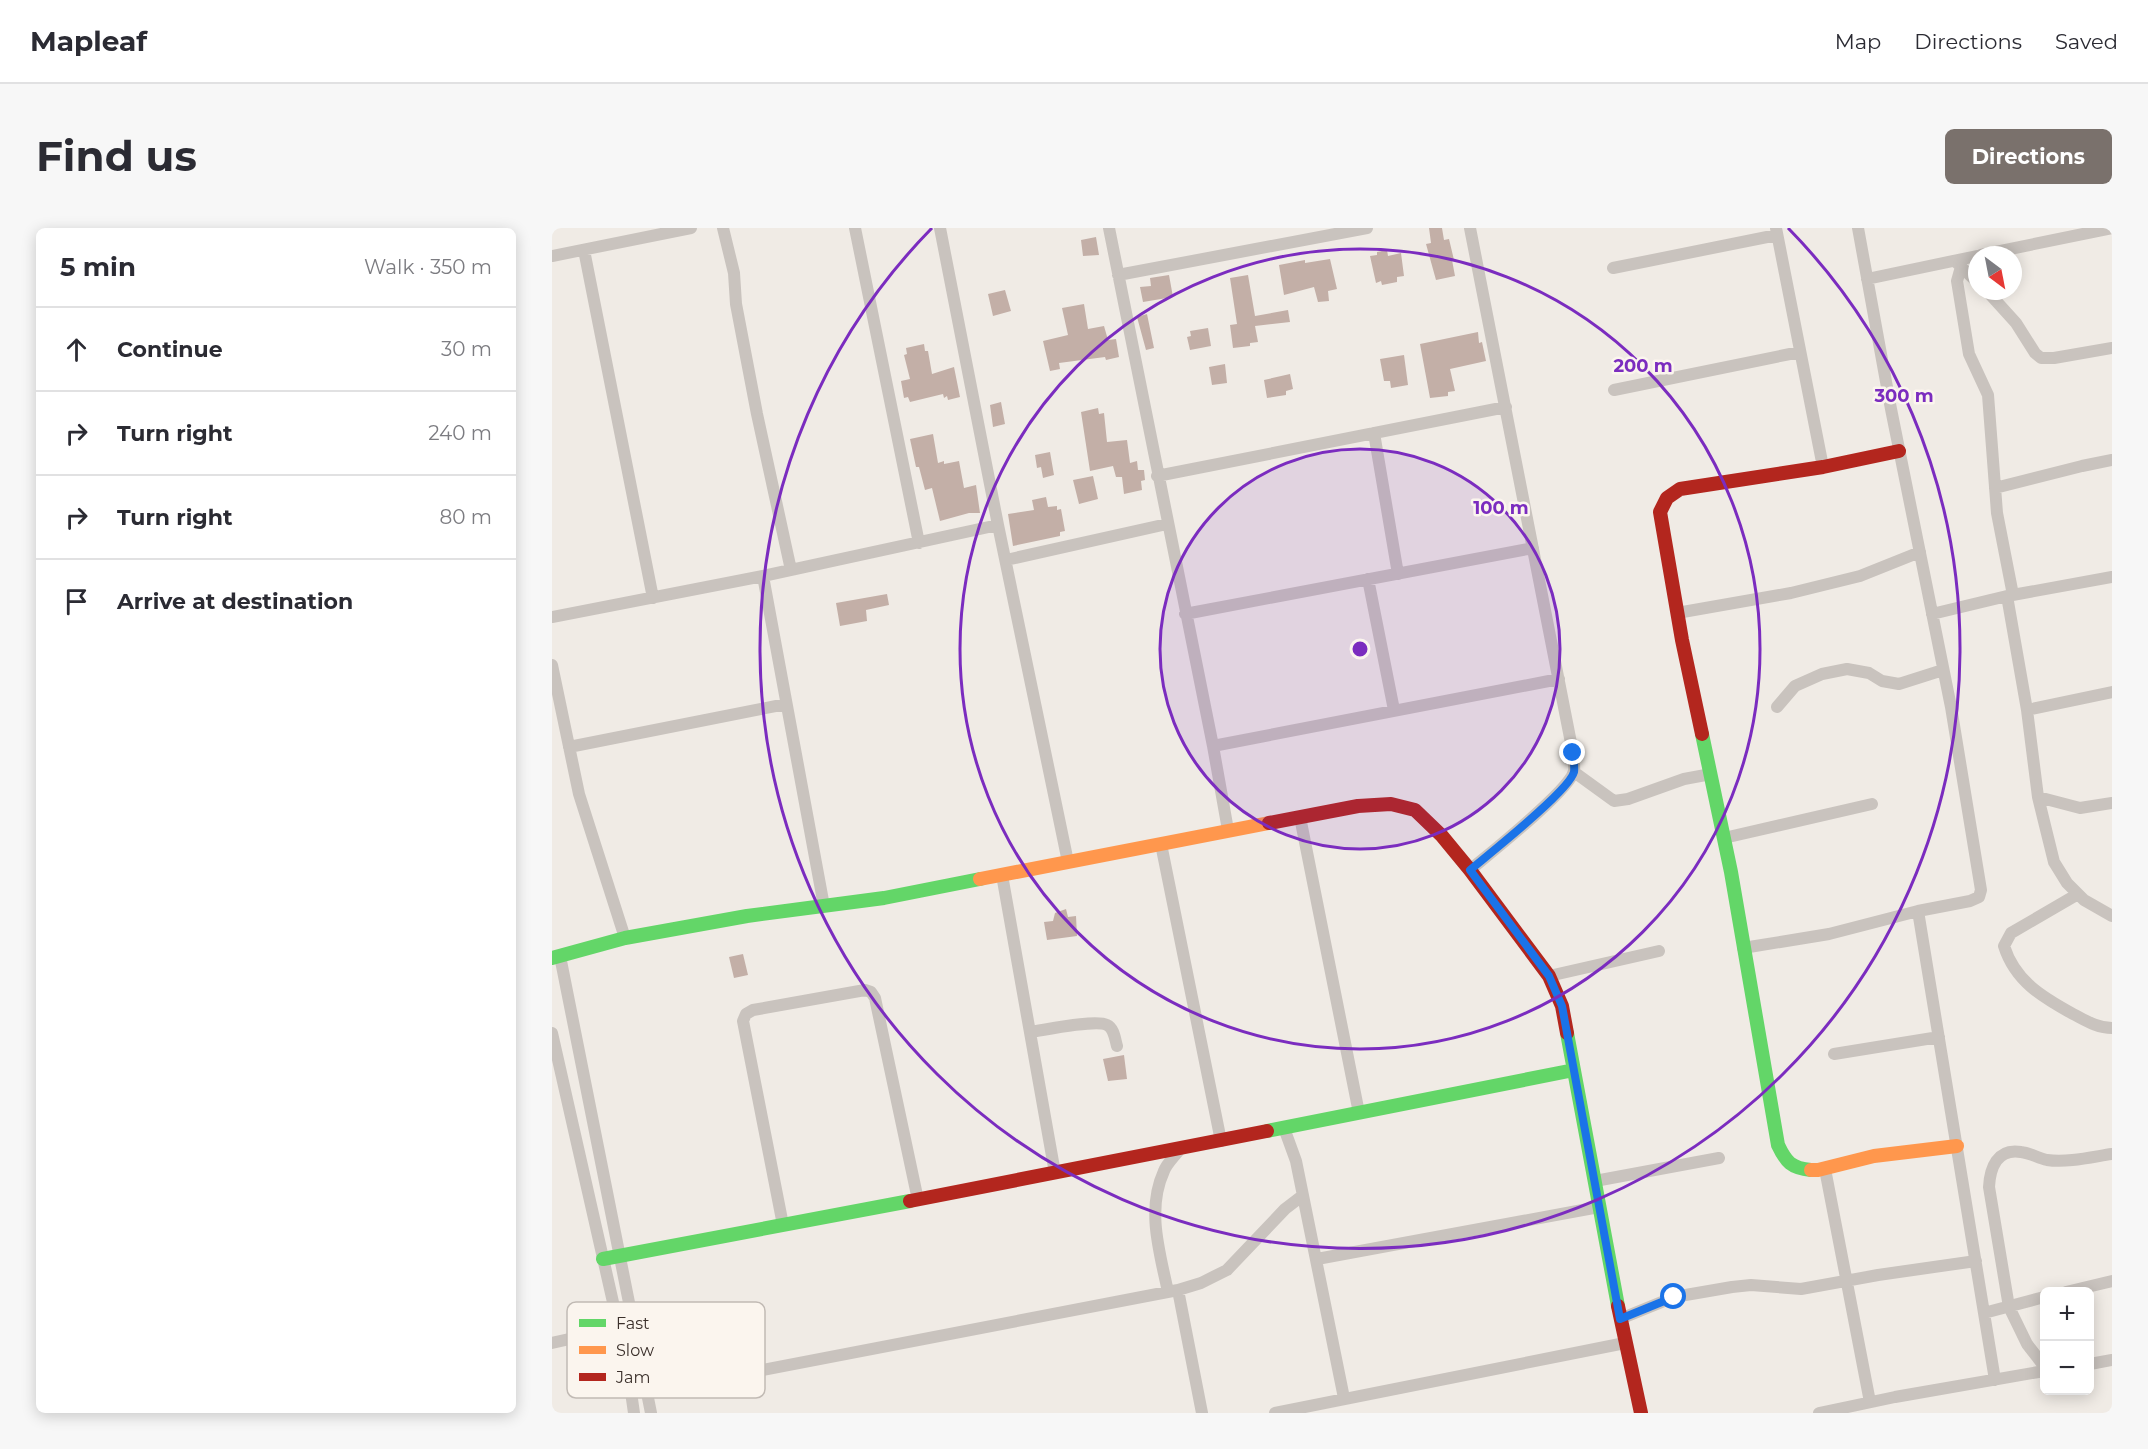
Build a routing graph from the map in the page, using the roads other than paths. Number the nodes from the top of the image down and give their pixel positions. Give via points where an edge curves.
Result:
1 (691, 228) edge
2 (723, 228) edge
3 (855, 228) edge
4 (940, 228) edge
5 (1109, 228) edge
6 (1366, 228) edge
7 (1470, 228) edge
8 (1858, 228) edge
9 (2112, 228) edge
10 (1776, 232) edge
11 (2022, 246) edge
12 (584, 250) junction
13 (552, 256) edge
14 (1968, 260) edge
15 (1958, 264) junction
16 (1613, 268) dead end
17 (1968, 273) edge
18 (1118, 275) junction
19 (1867, 279) junction
20 (1995, 300) edge
21 (2112, 348) edge
22 (1800, 352) junction
23 (1614, 390) dead end
24 (1506, 407) junction
25 (1374, 433) junction
26 (1899, 451) junction
27 (2112, 460) edge
28 (1822, 467) junction
29 (1157, 476) junction
30 (1995, 488) junction
31 (1167, 524) junction
32 (999, 525) junction
33 (919, 543) junction
34 (1533, 548) junction
35 (1920, 552) junction
36 (1006, 560) junction
37 (791, 570) junction
38 (1398, 574) junction
39 (763, 576) junction
40 (2112, 577) edge
41 (1368, 579) junction
42 (2010, 595) junction
43 (653, 598) junction
44 (1677, 613) junction
45 (1185, 614) junction
46 (1932, 614) junction
47 (552, 618) edge
48 (552, 665) edge
49 (1943, 670) junction
50 (1559, 678) junction
51 (2112, 692) edge
52 (786, 704) junction
53 (1777, 706) dead end
54 (1394, 710) junction
55 (2027, 710) junction
56 (1213, 746) junction
57 (569, 747) junction
58 (1574, 772) junction
59 (1711, 774) junction
60 (2038, 797) junction
61 (2112, 803) edge
62 (1872, 804) dead end
63 (1300, 817) junction
64 (1228, 831) junction
65 (1724, 838) junction
66 (1161, 844) junction
67 (1068, 862) junction
68 (1470, 870) junction
69 (1002, 875) junction
70 (2078, 894) junction
71 (824, 906) junction
72 (1918, 910) junction
73 (2112, 915) edge
74 (625, 938) junction
75 (1743, 948) junction
76 (1659, 951) dead end
77 (556, 957) edge
78 (1549, 976) junction
79 (2112, 1028) edge
80 (1030, 1032) junction
81 (552, 1033) edge
82 (1939, 1037) junction
83 (1117, 1046) dead end
84 (1834, 1054) dead end
85 (1574, 1070) junction
86 (1359, 1113) junction
87 (1284, 1128) junction
88 (1221, 1141) junction
89 (1958, 1146) junction
90 (1180, 1149) junction
91 (2112, 1154) edge
92 (1719, 1158) dead end
93 (1825, 1169) junction
94 (1055, 1173) junction
95 (1595, 1181) junction
96 (1302, 1196) junction
97 (918, 1200) junction
98 (1599, 1207) junction
99 (783, 1226) junction
100 (620, 1256) junction
101 (1317, 1258) junction
102 (603, 1259) junction
103 (1976, 1261) junction
104 (1848, 1281) junction
105 (2112, 1281) edge
106 (2087, 1287) edge
107 (1173, 1291) junction
108 (2040, 1298) edge
109 (613, 1302) edge
110 (629, 1302) edge
111 (2008, 1306) junction
112 (1984, 1313) junction
113 (1620, 1319) junction
114 (567, 1340) edge
115 (552, 1343) edge
116 (1625, 1343) junction
117 (2112, 1360) edge
118 (2040, 1361) edge
119 (2094, 1363) edge
120 (765, 1369) edge
121 (2040, 1372) edge
122 (1995, 1380) junction
123 (632, 1398) edge
124 (649, 1398) edge
125 (1344, 1398) junction
126 (1870, 1402) junction
127 (1837, 1411) edge
128 (634, 1413) edge
129 (651, 1413) edge
130 (1202, 1413) edge
131 (1275, 1413) edge
132 (1641, 1413) edge
133 (1819, 1413) edge

1 - 12 street
2 - 37 street
3 - 33 street
4 - 32 street
5 - 18 street
6 - 18 street
7 - 24 street
8 - 19 street
9 - 11 street
10 - 16 street
10 - 22 street
12 - 13 street
12 - 43 street
14 - 15 street
15 - 17 street
15 - 19 street
15 - 30 street via 1957,281 1969,354 1988,395
18 - 29 street
19 - 26 street
20 - 21 street via 2041,358
22 - 23 street
22 - 28 street
24 - 25 street
24 - 34 street
25 - 29 street
25 - 38 street
26 - 28 street
26 - 35 street
27 - 30 street
28 - 44 street via 1680,489 1667,498 1660,512
29 - 31 street
30 - 42 street
31 - 36 street
31 - 45 street
32 - 33 street
32 - 36 street
33 - 37 street
34 - 38 street
34 - 50 street
35 - 44 street via 1860,576
35 - 46 street
36 - 67 street
37 - 39 street
38 - 41 street
39 - 43 street
39 - 52 street
40 - 42 street
41 - 45 street
41 - 54 street
42 - 46 street
42 - 55 street
43 - 47 street
44 - 59 street
45 - 56 street
46 - 49 street
48 - 57 street
49 - 53 street via 1899,684 1847,669 1822,674 1795,686
49 - 72 street via 1981,890 1979,897 1970,901
50 - 54 street
50 - 58 street
51 - 55 street
52 - 57 street
52 - 71 street
54 - 56 street
55 - 60 street
56 - 64 street
57 - 74 street via 579,795
58 - 59 street via 1614,801
58 - 68 street via 1545,805
59 - 65 street
60 - 61 street via 2080,808
60 - 70 street via 2054,862
62 - 65 street
63 - 64 street
63 - 68 street via 1358,806 1391,804 1415,810
63 - 86 street
64 - 66 street
65 - 75 street
66 - 67 street
66 - 88 street
67 - 69 street
68 - 78 street
69 - 71 street
69 - 80 street
70 - 73 street
70 - 79 street via 2011,933 2004,946 2017,973 2031,989 2091,1024
71 - 74 street
72 - 75 street via 1829,934
72 - 82 street
74 - 77 street
75 - 93 street via 1778,1145 1785,1161 1801,1169
76 - 78 street
77 - 100 street
78 - 85 street via 1562,1006
80 - 83 street via 1107,1024
80 - 94 street
81 - 102 street
82 - 84 street
82 - 89 street
85 - 86 street
85 - 95 street
86 - 87 street
87 - 88 street
87 - 96 street via 1296,1161
88 - 90 street
89 - 93 street via 1874,1156
89 - 103 street
90 - 94 street
90 - 107 street via 1164,1169 1156,1190 1154,1215
91 - 111 street via 2048,1160 2018,1151 1996,1159 1989,1187
92 - 95 street
93 - 104 street
94 - 97 street
95 - 98 street
96 - 101 street
96 - 107 street via 1227,1270
97 - 99 street
97 - 99 street via 871,992 753,1010 743,1021
98 - 101 street
98 - 113 street
99 - 100 street
100 - 102 street
100 - 110 street
101 - 125 street
102 - 109 street
103 - 104 street
103 - 112 street
104 - 113 street via 1801,1289 1732,1287 1674,1297
104 - 126 street
105 - 106 street
107 - 120 street
107 - 130 street
108 - 111 street
111 - 112 street
111 - 118 street
112 - 122 street
113 - 116 street
114 - 115 street
116 - 125 street
116 - 132 street
117 - 119 street
121 - 122 street
122 - 126 street
123 - 128 street
124 - 129 street
125 - 131 street
126 - 127 street
127 - 133 street

